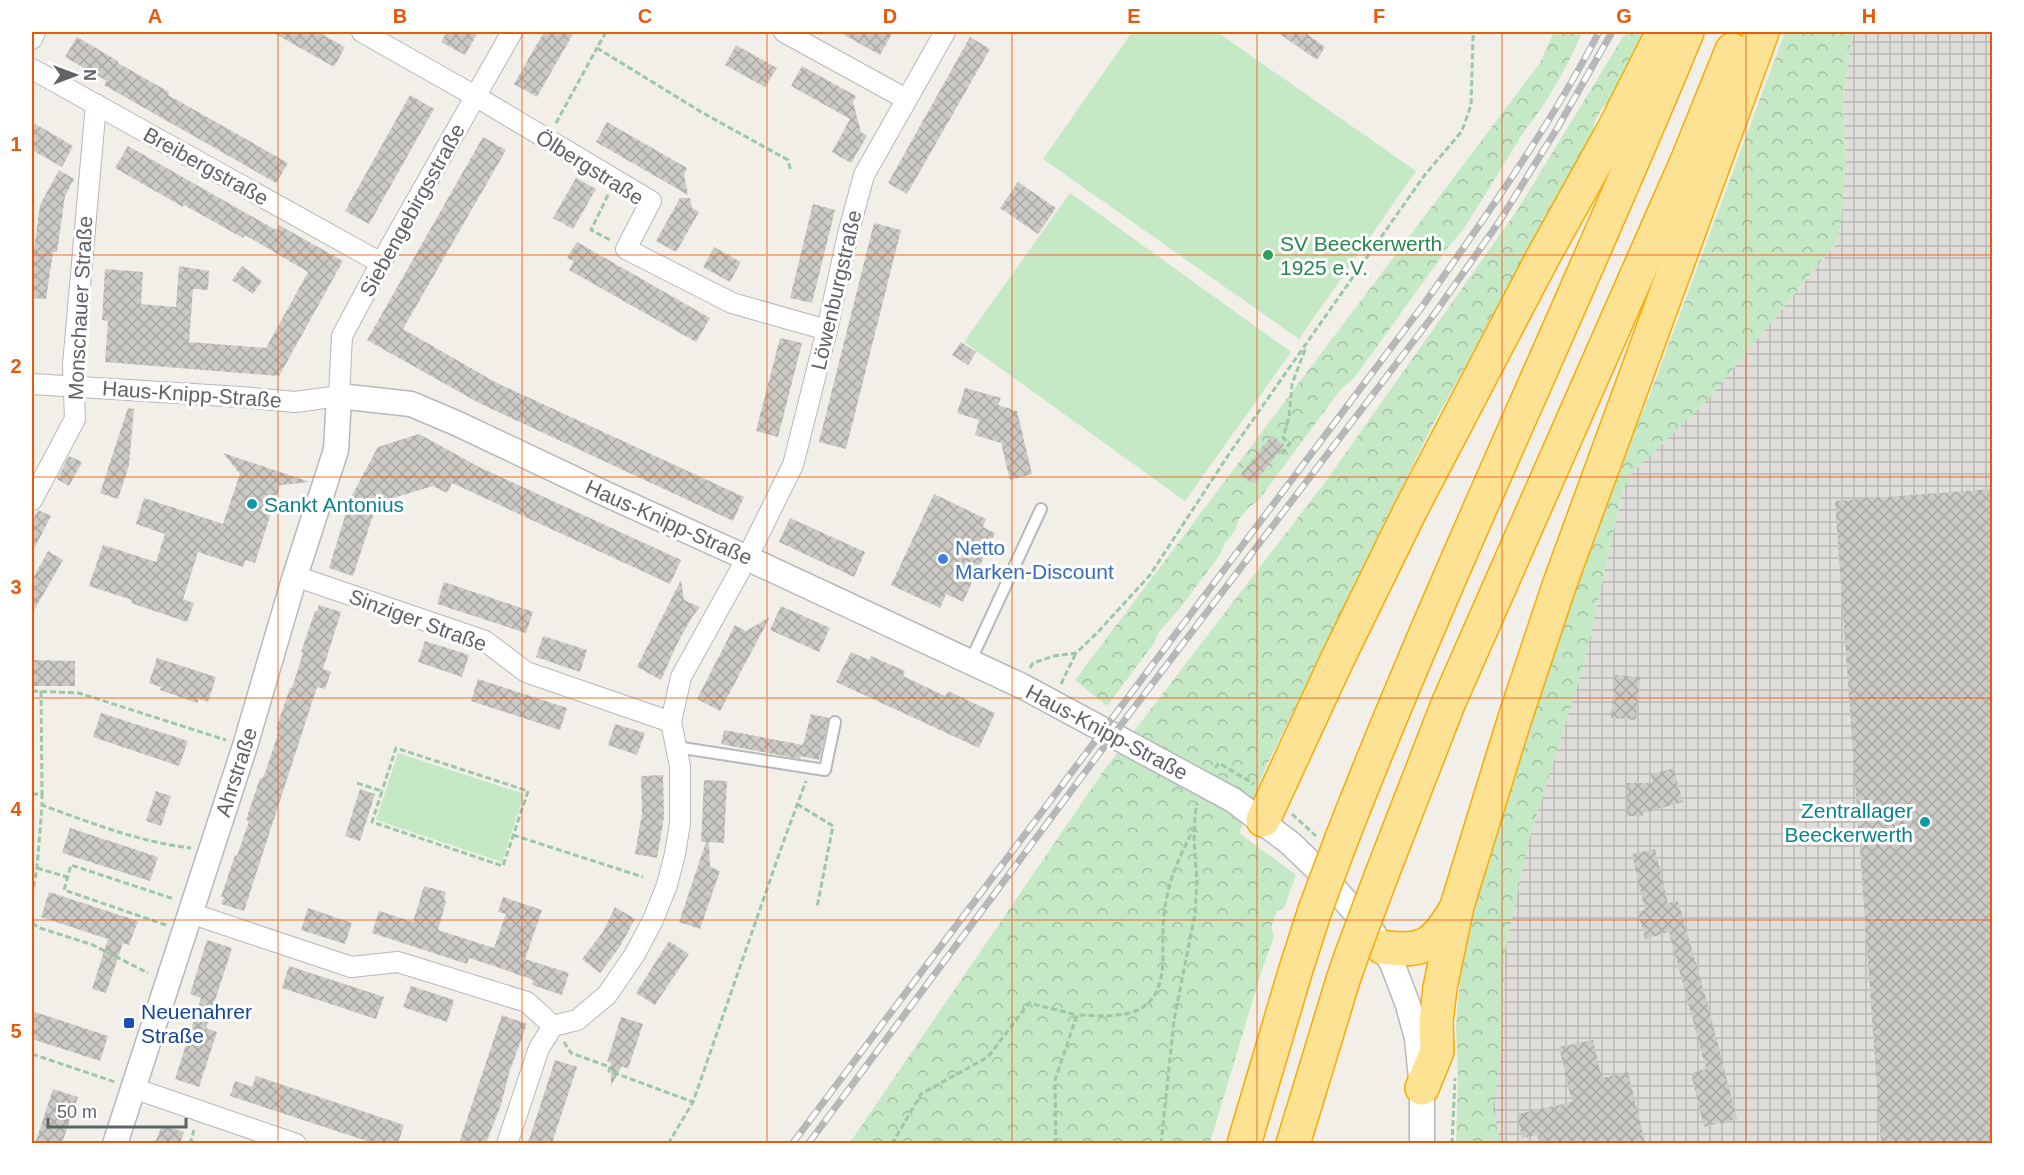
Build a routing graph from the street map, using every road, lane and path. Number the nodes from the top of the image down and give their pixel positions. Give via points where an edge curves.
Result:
1 (36, 32) edge
2 (362, 32) edge
3 (512, 32) edge
4 (606, 32) edge
5 (784, 32) edge
6 (945, 32) edge
7 (1477, 32) edge
8 (1663, 32) edge
9 (1687, 32) edge
10 (1740, 32) edge
11 (1762, 32) edge
12 (32, 39) edge
13 (597, 48) junction
14 (32, 69) edge
15 (475, 96) junction
16 (906, 99) junction
17 (96, 104) junction
18 (547, 139) junction
19 (791, 172) dead end
20 (615, 179) junction
21 (626, 249) junction
22 (381, 262) junction
23 (827, 330) junction
24 (1308, 341) junction
25 (32, 384) edge
26 (74, 386) junction
27 (339, 396) junction
28 (1282, 454) dead end
29 (32, 500) edge
30 (1041, 509) dead end
31 (747, 558) junction
32 (295, 576) junction
33 (1076, 653) junction
34 (970, 662) junction
35 (1022, 686) junction
36 (32, 691) edge
37 (41, 691) junction
38 (1051, 701) junction
39 (671, 722) junction
40 (835, 722) dead end
41 (245, 746) junction
42 (676, 747) junction
43 (811, 767) junction
44 (357, 783) dead end
45 (1206, 784) junction
46 (382, 791) junction
47 (32, 794) edge
48 (42, 794) junction
49 (797, 804) junction
50 (42, 805) junction
51 (1263, 820) junction
52 (1194, 828) junction
53 (513, 835) junction
54 (211, 850) junction
55 (37, 868) junction
56 (67, 877) junction
57 (643, 877) dead end
58 (32, 896) edge
59 (1457, 906) junction
60 (817, 907) dead end
61 (189, 916) junction
62 (32, 923) edge
63 (1367, 951) junction
64 (168, 983) junction
65 (1077, 1015) junction
66 (553, 1026) junction
67 (32, 1054) edge
68 (133, 1088) junction
69 (1422, 1088) junction
70 (693, 1102) junction
71 (115, 1143) edge
72 (296, 1143) edge
73 (507, 1143) edge
74 (668, 1143) edge
75 (892, 1143) edge
76 (1056, 1143) edge
77 (1161, 1143) edge
78 (1244, 1143) edge
79 (1293, 1143) edge
80 (1422, 1143) edge

1 - 12 street
2 - 15 street, Ölbergstraße
3 - 15 street, Siebengebirgsstraße
4 - 13 path
5 - 16 street
6 - 16 street, Löwenburgstraße
7 - 24 path via 1473,37 1471,105 1462,131 1424,176
8 - 51 highway via 1410,511
9 - 78 highway, bridge via 1463,542 1372,761 1315,910
10 - 63 highway, bridge via 1448,704 1380,879
11 - 59 highway via 1560,583
13 - 18 path
13 - 19 path via 788,160
14 - 17 street, Breibergstraße
15 - 18 street, Ölbergstraße
15 - 22 street, Siebengebirgsstraße
16 - 23 street, Löwenburgstraße via 864,175
17 - 22 street, Breibergstraße
17 - 26 street, Monschauer Straße
18 - 20 street, Ölbergstraße
20 - 21 path via 591,230
20 - 21 street, Ölbergstraße via 651,201
21 - 23 street via 732,303
22 - 27 street, Siebengebirgsstraße via 342,336
23 - 31 street, Löwenburgstraße via 793,465
24 - 28 path via 1292,384 1283,438 1290,443
24 - 33 path via 1150,575
25 - 26 street, Haus-Knipp-Straße
26 - 27 street, Haus-Knipp-Straße via 295,402
26 - 29 street, Monschauer Straße via 75,419
27 - 31 street, Haus-Knipp-Straße via 411,404
27 - 32 street, Ahrstraße via 336,450
30 - 34 lane
31 - 34 street, Haus-Knipp-Straße
31 - 39 street, Löwenburgstraße via 681,677
32 - 39 street, Sinziger Straße via 485,641 526,672
32 - 41 street, Ahrstraße
33 - 35 path via 1033,663
33 - 38 path
34 - 35 street, Haus-Knipp-Straße
35 - 38 street, Haus-Knipp-Straße
36 - 37 path
37 - 41 path via 79,693
37 - 48 path
38 - 45 street, Haus-Knipp-Straße
39 - 42 street
40 - 43 lane via 825,770
41 - 54 street, Ahrstraße
42 - 43 lane
42 - 66 street via 680,823 667,885 653,920 607,995 577,1020
43 - 49 path
44 - 46 path
45 - 51 street, Haus-Knipp-Straße
45 - 52 path via 1198,799
46 - 53 path via 372,822 503,866
46 - 53 path via 396,748 528,791
47 - 48 path
48 - 50 path
49 - 60 path via 833,826
49 - 70 path
50 - 54 path via 162,845
50 - 55 path
51 - 63 street, Haus-Knipp-Straße via 1342,895
52 - 65 path via 1172,873 1162,936 1163,960 1155,995 1147,1005 1130,1014
52 - 77 path via 1195,914 1174,1020
53 - 57 path
54 - 61 street, Ahrstraße
55 - 56 path
55 - 58 path
56 - 61 path via 64,890
56 - 61 path via 71,865
59 - 63 highway via 1444,929 1422,947
59 - 69 highway via 1440,988 1437,1051
61 - 64 street, Ahrstraße
61 - 66 street via 351,968 398,962 409,965 527,1002
62 - 64 path via 93,945
63 - 69 street, Haus-Knipp-Straße via 1392,963 1417,1038
63 - 79 highway via 1342,980
64 - 68 street, Ahrstraße
65 - 75 path via 1029,1003 988,1057 921,1094
65 - 76 path via 1055,1080
66 - 70 path via 571,1053
66 - 73 street via 539,1048
67 - 68 path
68 - 71 street, Ahrstraße
68 - 72 street
69 - 80 street, Haus-Knipp-Straße
70 - 74 path

